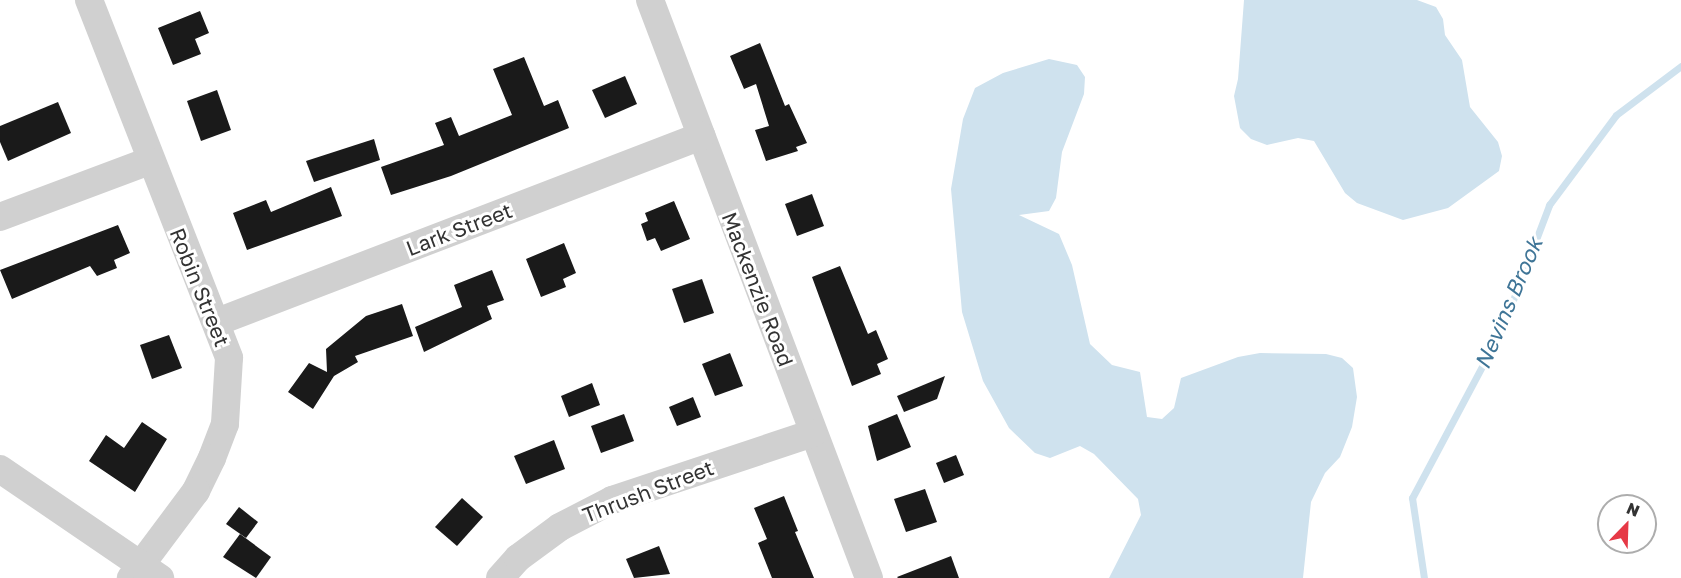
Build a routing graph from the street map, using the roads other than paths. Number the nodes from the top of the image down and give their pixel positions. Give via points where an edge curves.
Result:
1 (89, 0) edge
2 (650, 0) edge
3 (700, 136) junction
4 (149, 161) junction
5 (0, 217) edge
6 (217, 322) junction
7 (813, 433) junction
8 (0, 469) edge
9 (144, 574) edge
10 (500, 578) edge
11 (870, 578) edge

1 - 4 street, Robin Street
2 - 3 street, Mackenzie Road
3 - 6 street, Lark Street
3 - 7 street, Mackenzie Road
4 - 5 street
4 - 6 street, Robin Street
6 - 9 street, Robin Street via 229,358 225,424 196,491
7 - 10 street, Thrush Street via 612,501 560,527 518,558
7 - 11 street, Mackenzie Road
8 - 9 street

